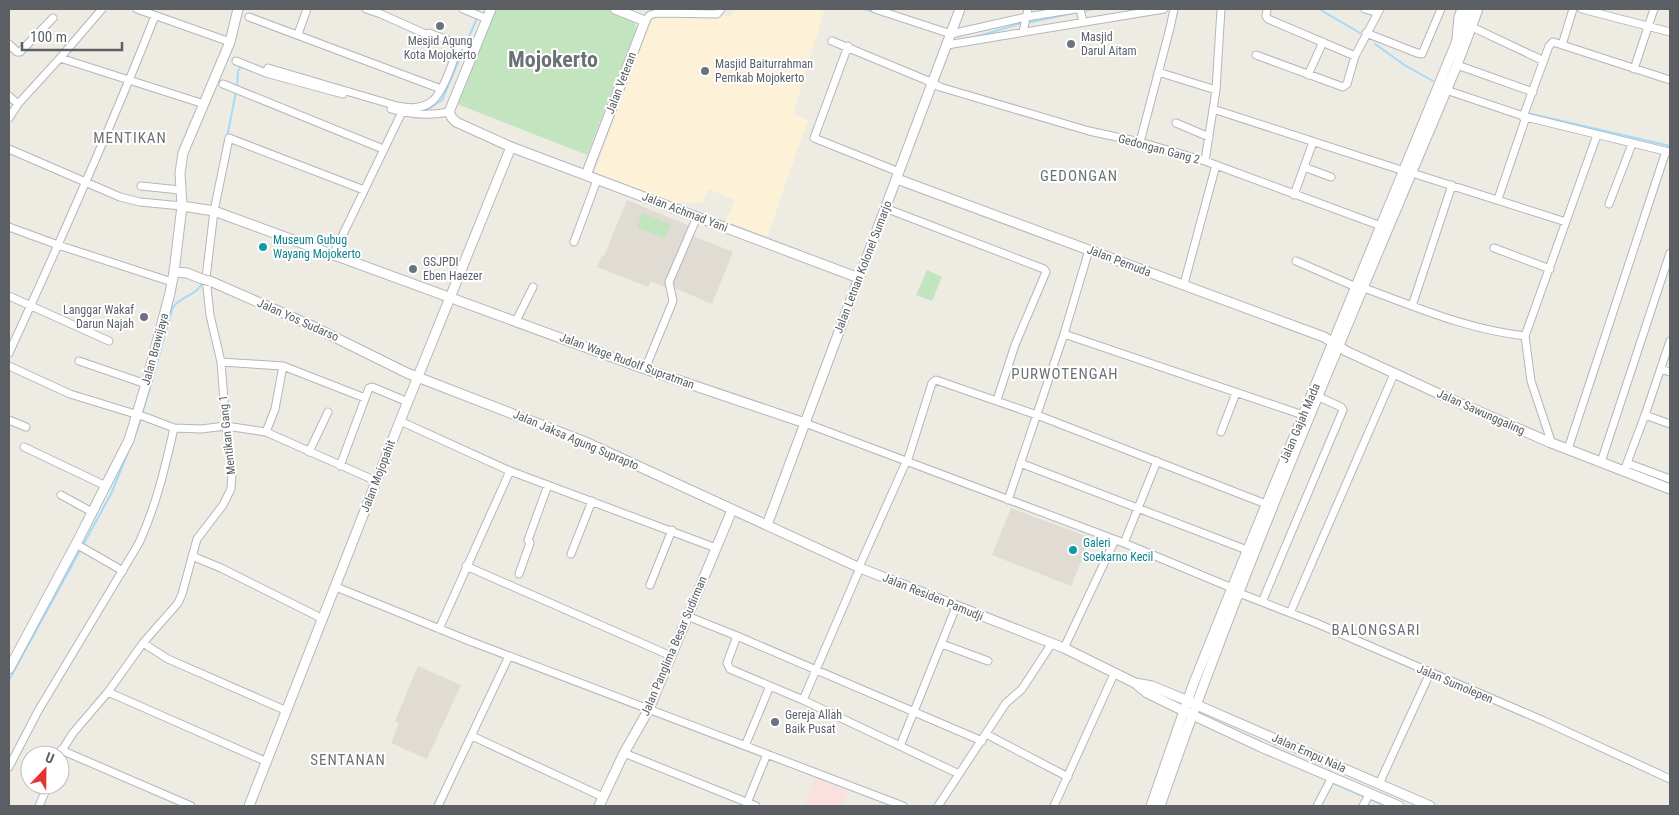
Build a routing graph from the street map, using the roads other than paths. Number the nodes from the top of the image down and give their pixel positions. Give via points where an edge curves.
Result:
1 (102, 9) edge
2 (138, 9) edge
3 (238, 9) edge
4 (307, 9) edge
5 (366, 9) edge
6 (463, 9) edge
7 (491, 9) edge
8 (615, 9) edge
9 (876, 9) edge
10 (960, 9) edge
11 (1028, 9) edge
12 (1164, 9) edge
13 (1174, 9) edge
14 (1221, 9) edge
15 (1267, 9) edge
16 (1365, 9) edge
17 (1441, 9) edge
18 (1462, 9) edge
19 (1470, 9) edge
20 (1479, 9) edge
21 (1573, 9) edge
22 (1582, 9) edge
23 (1654, 9) edge
24 (720, 10) edge
25 (1080, 10) edge
26 (382, 11) edge
27 (1379, 11) edge
28 (1602, 11) edge
29 (477, 15) edge
30 (155, 16) junction
31 (249, 17) dead end
32 (53, 18) dead end
33 (648, 18) junction
34 (1025, 18) junction
35 (1083, 22) junction
36 (1649, 26) junction
37 (1472, 27) junction
38 (1023, 30) junction
39 (1670, 32) edge
40 (1366, 33) junction
41 (298, 34) junction
42 (948, 34) junction
43 (832, 41) dead end
44 (230, 42) junction
45 (1323, 42) junction
46 (9, 44) edge
47 (1460, 44) junction
48 (947, 45) junction
49 (1562, 45) junction
50 (848, 46) junction
51 (465, 47) junction
52 (1256, 55) dead end
53 (1355, 56) junction
54 (60, 58) junction
55 (1544, 61) junction
56 (236, 62) dead end
57 (1457, 65) junction
58 (1634, 69) junction
59 (1158, 72) junction
60 (1308, 75) junction
61 (130, 80) junction
62 (1670, 80) edge
63 (311, 83) junction
64 (932, 83) junction
65 (223, 84) dead end
66 (441, 89) junction
67 (1216, 90) junction
68 (1446, 90) junction
69 (1533, 92) junction
70 (9, 96) edge
71 (18, 104) junction
72 (204, 104) junction
73 (1213, 109) junction
74 (402, 112) junction
75 (449, 112) junction
76 (1525, 115) junction
77 (9, 118) edge
78 (1176, 123) dead end
79 (1597, 135) junction
80 (1209, 136) junction
81 (1140, 142) junction
82 (1313, 142) junction
83 (1632, 144) junction
84 (511, 147) junction
85 (9, 149) edge
86 (383, 149) junction
87 (1668, 152) edge
88 (1205, 161) junction
89 (1216, 165) junction
90 (1304, 167) junction
91 (1408, 172) junction
92 (586, 175) junction
93 (898, 176) junction
94 (1331, 177) dead end
95 (598, 180) junction
96 (86, 183) junction
97 (1452, 185) junction
98 (141, 186) dead end
99 (180, 190) junction
100 (364, 190) junction
101 (1294, 195) junction
102 (1498, 199) junction
103 (1609, 204) dead end
104 (182, 206) junction
105 (886, 208) junction
106 (213, 211) junction
107 (697, 217) junction
108 (1566, 222) junction
109 (1381, 226) junction
110 (9, 227) edge
111 (574, 242) dead end
112 (58, 246) junction
113 (1494, 248) dead end
114 (1089, 250) junction
115 (1670, 253) edge
116 (333, 255) junction
117 (1296, 261) dead end
118 (1550, 269) junction
119 (174, 272) junction
120 (859, 278) junction
121 (206, 279) junction
122 (172, 282) junction
123 (1184, 284) junction
124 (533, 287) dead end
125 (1358, 287) junction
126 (9, 296) edge
127 (450, 298) junction
128 (31, 305) junction
129 (1412, 306) junction
130 (516, 321) junction
131 (1064, 334) junction
132 (1525, 336) junction
133 (109, 341) dead end
134 (1670, 341) edge
135 (1336, 344) junction
136 (9, 354) edge
137 (79, 361) dead end
138 (221, 362) junction
139 (9, 366) edge
140 (284, 366) junction
141 (645, 368) junction
142 (1661, 369) junction
143 (1670, 372) edge
144 (1394, 374) junction
145 (418, 378) junction
146 (146, 384) junction
147 (1236, 393) junction
148 (1319, 397) junction
149 (365, 398) junction
150 (997, 400) junction
151 (408, 402) junction
152 (328, 412) dead end
153 (1037, 415) junction
154 (1303, 415) junction
155 (141, 416) junction
156 (1645, 416) junction
157 (9, 420) edge
158 (400, 421) junction
159 (805, 423) junction
160 (1670, 424) edge
161 (226, 426) junction
162 (26, 427) dead end
163 (174, 428) junction
164 (266, 432) junction
165 (1221, 432) dead end
166 (1549, 442) junction
167 (24, 447) dead end
168 (1568, 449) junction
169 (309, 452) junction
170 (1157, 460) junction
171 (906, 462) junction
172 (1601, 462) junction
173 (1020, 463) junction
174 (340, 466) junction
175 (1626, 467) junction
176 (510, 471) junction
177 (1670, 480) edge
178 (376, 481) junction
179 (548, 485) junction
180 (106, 486) junction
181 (1670, 489) edge
182 (61, 495) dead end
183 (1008, 500) junction
184 (592, 501) junction
185 (1266, 504) junction
186 (1138, 508) junction
187 (732, 510) junction
188 (92, 512) junction
189 (766, 524) junction
190 (672, 530) junction
191 (1115, 540) junction
192 (1124, 544) junction
193 (81, 547) junction
194 (716, 548) junction
195 (1247, 550) junction
196 (571, 554) dead end
197 (192, 556) junction
198 (466, 566) junction
199 (859, 568) junction
200 (123, 571) junction
201 (519, 574) dead end
202 (650, 585) dead end
203 (336, 587) junction
204 (1235, 590) junction
205 (1262, 602) junction
206 (956, 607) junction
207 (1290, 613) junction
208 (687, 616) junction
209 (323, 620) junction
210 (439, 629) junction
211 (737, 636) junction
212 (143, 643) junction
213 (942, 644) junction
214 (1052, 644) junction
215 (1064, 648) junction
216 (509, 656) junction
217 (671, 656) junction
218 (988, 661) dead end
219 (9, 669) edge
220 (816, 671) junction
221 (1430, 673) junction
222 (1114, 674) junction
223 (1135, 683) junction
224 (770, 686) junction
225 (108, 692) junction
226 (803, 700) junction
227 (1192, 703) junction
228 (649, 709) junction
229 (287, 711) junction
230 (914, 711) junction
231 (1188, 713) junction
232 (472, 736) junction
233 (984, 738) junction
234 (65, 745) edge
235 (745, 746) junction
236 (900, 746) junction
237 (624, 753) junction
238 (767, 754) junction
239 (70, 757) edge
240 (267, 762) junction
241 (9, 767) edge
242 (959, 774) junction
243 (1068, 777) junction
244 (1332, 777) junction
245 (1670, 779) edge
246 (1379, 784) junction
247 (1369, 795) junction
248 (603, 797) junction
249 (1410, 797) junction
250 (747, 803) junction
251 (252, 805) edge
252 (441, 805) edge
253 (191, 806) edge
254 (599, 806) edge
255 (756, 806) edge
256 (904, 806) edge
257 (938, 806) edge
258 (1054, 806) edge
259 (1151, 806) edge
260 (1160, 806) edge
261 (1317, 806) edge
262 (1363, 806) edge
263 (1399, 806) edge
264 (1406, 806) edge
265 (1430, 806) edge

1 - 54 street
2 - 30 street
3 - 44 main road, Jalan Brawijaya
4 - 41 street
5 - 26 street
6 - 29 street
7 - 29 main road
8 - 33 main road
9 - 42 street
10 - 42 main road, Jalan Letnan Kolonel Sumarjo
11 - 34 street
12 - 35 street
13 - 59 street
14 - 67 street
15 - 45 street via 1268,19
16 - 27 street
17 - 40 street via 1422,54
18 - 47 main road, Jalan Gajah Mada via 1459,17
19 - 47 main road, Jalan Gajah Mada
20 - 37 main road, Jalan Gajah Mada
20 - 47 main road, Jalan Gajah Mada
21 - 49 street
22 - 28 street
23 - 36 street
24 - 33 street via 717,14 657,13
25 - 34 street
25 - 35 street
26 - 51 street via 428,35
27 - 40 street
28 - 36 street
29 - 51 main road
30 - 44 street
30 - 61 street
31 - 41 street
32 - 46 street via 20,52
33 - 92 main road, Jalan Veteran
34 - 38 street
34 - 42 street
35 - 38 street
36 - 39 street
36 - 58 street
37 - 47 main road, Jalan Gajah Mada
37 - 55 street
38 - 48 street
40 - 53 street
41 - 66 street
42 - 48 main road, Jalan Letnan Kolonel Sumarjo
43 - 50 street, Gedongan Gang 2
44 - 72 main road, Jalan Brawijaya
45 - 53 street
45 - 60 street
47 - 57 main road, Jalan Gajah Mada
47 - 91 main road, Jalan Gajah Mada
48 - 64 main road, Jalan Letnan Kolonel Sumarjo
49 - 55 street via 1551,43
49 - 58 street
50 - 64 street, Gedongan Gang 2
50 - 93 street via 814,138
51 - 66 street
51 - 75 main road
52 - 60 street
53 - 60 street via 1347,84 1343,87
54 - 61 street
54 - 71 street
55 - 69 street
56 - 63 street
57 - 68 main road, Jalan Gajah Mada
57 - 69 street
58 - 62 street
59 - 67 street
59 - 81 street
61 - 72 street
61 - 96 street
63 - 66 street via 414,108 430,104
63 - 74 street
64 - 81 street, Gedongan Gang 2 via 1089,131
64 - 93 main road, Jalan Letnan Kolonel Sumarjo
65 - 86 street
67 - 73 street
68 - 76 street
68 - 91 main road, Jalan Gajah Mada
69 - 76 street
70 - 71 street
71 - 77 street
72 - 99 main road, Jalan Brawijaya via 183,153
73 - 80 street
73 - 82 street
74 - 75 street via 431,116
74 - 86 street
75 - 84 main road, Jalan Achmad Yani via 456,122
76 - 79 street
76 - 102 street
78 - 80 street
79 - 83 street
79 - 108 street
80 - 88 street
81 - 88 street, Gedongan Gang 2
82 - 90 street
82 - 91 street
83 - 87 street
83 - 103 street
84 - 92 main road, Jalan Achmad Yani
84 - 127 main road, Jalan Mojopahit
85 - 96 street
86 - 100 street
87 - 168 street
88 - 89 street, Gedongan Gang 2
89 - 101 street, Gedongan Gang 2
89 - 123 street
90 - 94 street
90 - 101 street
91 - 97 street
91 - 109 main road, Jalan Gajah Mada
91 - 125 main road, Jalan Gajah Mada
92 - 95 main road, Jalan Achmad Yani
93 - 105 main road, Jalan Letnan Kolonel Sumarjo
93 - 114 main road, Jalan Pemuda
95 - 107 main road, Jalan Achmad Yani
95 - 111 street
96 - 104 street via 130,199
96 - 112 street
97 - 102 street
97 - 129 street
98 - 99 street
99 - 104 main road, Jalan Brawijaya
100 - 106 street, Mentikan Gang 1 via 229,138
100 - 116 street
101 - 109 street, Gedongan Gang 2
102 - 108 street
104 - 106 main road, Jalan Wage Rudolf Supratman
104 - 119 main road, Jalan Brawijaya
105 - 120 main road, Jalan Letnan Kolonel Sumarjo
105 - 150 street via 1046,272 1015,345
106 - 116 main road, Jalan Wage Rudolf Supratman
106 - 121 street, Mentikan Gang 1
107 - 120 main road, Jalan Achmad Yani
107 - 141 street via 669,282 673,301
108 - 118 street
109 - 125 main road, Jalan Gajah Mada
110 - 112 street
112 - 122 street
112 - 128 street
113 - 118 street
114 - 123 main road, Jalan Pemuda
114 - 131 street
115 - 172 street
116 - 127 main road, Jalan Wage Rudolf Supratman
117 - 125 street
118 - 132 street
119 - 121 main road, Jalan Yos Sudarso
119 - 122 main road, Jalan Brawijaya
120 - 159 main road, Jalan Letnan Kolonel Sumarjo
121 - 138 street, Mentikan Gang 1
121 - 145 main road, Jalan Yos Sudarso
122 - 146 main road, Jalan Brawijaya
123 - 135 main road, Jalan Pemuda
124 - 130 street
125 - 129 street
125 - 135 main road, Jalan Gajah Mada
126 - 128 street
127 - 130 main road, Jalan Wage Rudolf Supratman
127 - 145 main road, Jalan Mojopahit
128 - 133 street
128 - 136 street
129 - 132 street via 1486,330
130 - 141 main road, Jalan Wage Rudolf Supratman
131 - 147 street
131 - 153 street
132 - 166 street via 1530,381
134 - 142 street
135 - 144 main road, Jalan Sawunggaling
135 - 148 main road, Jalan Gajah Mada
135 - 154 main road, Jalan Gajah Mada
137 - 146 street
138 - 140 street
138 - 161 street, Mentikan Gang 1
139 - 155 street via 70,394
140 - 149 street
140 - 164 street via 275,409
141 - 159 main road, Jalan Wage Rudolf Supratman
142 - 143 street
142 - 156 street
144 - 166 main road, Jalan Sawunggaling
144 - 207 street
145 - 151 main road, Jalan Mojopahit
145 - 187 main road, Jalan Jaksa Agung Suprapto via 588,443
146 - 155 main road, Jalan Brawijaya
147 - 154 street
147 - 165 street
148 - 204 main road, Jalan Gajah Mada
148 - 205 street via 1343,410
149 - 151 street via 368,389 372,388
149 - 174 street
150 - 153 street
150 - 171 street via 933,380
151 - 158 main road, Jalan Mojopahit
152 - 169 street
153 - 170 street
153 - 173 street
154 - 185 main road, Jalan Gajah Mada
155 - 163 street
155 - 180 main road, Jalan Brawijaya
156 - 160 street
156 - 175 street
157 - 162 street
158 - 176 street
158 - 178 main road, Jalan Mojopahit
159 - 171 street, Jalan Sumolepen
159 - 189 main road, Jalan Letnan Kolonel Sumarjo
161 - 163 street
161 - 164 street
161 - 197 street, Mentikan Gang 1 via 232,473 230,489 223,505 197,539
163 - 200 street via 150,520
164 - 169 street
166 - 168 main road, Jalan Sawunggaling
167 - 180 street
168 - 172 main road, Jalan Sawunggaling
169 - 174 street
170 - 185 street
170 - 186 street
171 - 183 street, Jalan Sumolepen
171 - 199 street
172 - 175 main road, Jalan Sawunggaling
173 - 183 street
173 - 186 street
174 - 178 street
175 - 177 street
175 - 181 main road, Jalan Sawunggaling
176 - 179 street
176 - 198 street
178 - 203 main road, Jalan Mojopahit
179 - 184 street
179 - 201 street
180 - 188 main road, Jalan Brawijaya
182 - 188 street
183 - 191 street, Jalan Sumolepen
184 - 190 street
184 - 196 street
185 - 195 main road, Jalan Gajah Mada
186 - 192 street
186 - 195 street
187 - 189 main road, Jalan Residen Pamudji
187 - 194 main road, Jalan Panglima Besar Sudirman
188 - 193 main road, Jalan Brawijaya
189 - 199 main road, Jalan Residen Pamudji
190 - 194 street
190 - 202 street
191 - 192 street, Jalan Sumolepen
191 - 215 street
192 - 204 street, Jalan Sumolepen
193 - 200 street
193 - 219 main road, Jalan Brawijaya
194 - 208 main road, Jalan Panglima Besar Sudirman
195 - 204 main road, Jalan Gajah Mada
197 - 209 street via 227,570
197 - 212 street, Mentikan Gang 1 via 178,603
198 - 210 street
198 - 217 street
199 - 206 main road, Jalan Residen Pamudji
199 - 220 street
200 - 241 street via 38,711
203 - 209 main road, Jalan Mojopahit
203 - 210 street
204 - 205 street, Jalan Sumolepen
204 - 227 main road, Jalan Gajah Mada
205 - 207 street, Jalan Sumolepen
206 - 213 street
206 - 214 main road, Jalan Residen Pamudji
207 - 221 street, Jalan Sumolepen
208 - 211 street
208 - 217 main road, Jalan Panglima Besar Sudirman
209 - 229 main road, Jalan Mojopahit
210 - 216 street
211 - 220 street
211 - 224 street via 728,667
212 - 225 street, Mentikan Gang 1
212 - 229 street via 168,659
213 - 218 street
213 - 230 street
214 - 215 main road, Jalan Residen Pamudji
214 - 233 street
215 - 222 main road, Jalan Residen Pamudji
216 - 228 street
216 - 232 street
217 - 228 main road, Jalan Panglima Besar Sudirman
220 - 226 street
220 - 230 street
221 - 245 street, Jalan Sumolepen
221 - 246 street
222 - 223 main road, Jalan Residen Pamudji
222 - 243 street
223 - 227 main road, Jalan Residen Pamudji via 1152,686
223 - 231 main road, Jalan Residen Pamudji via 1146,693
224 - 226 street
224 - 235 street
225 - 234 street, Mentikan Gang 1
225 - 240 street
226 - 236 street
227 - 231 main road, Jalan Gajah Mada
227 - 246 main road, Jalan Empu Nala
228 - 235 street
228 - 237 main road, Jalan Panglima Besar Sudirman
229 - 240 main road, Jalan Mojopahit
230 - 233 street
230 - 236 street
231 - 244 main road, Jalan Empu Nala
231 - 259 main road, Jalan Gajah Mada
231 - 260 main road, Jalan Gajah Mada
232 - 248 street
232 - 252 street
233 - 242 street
233 - 243 street
235 - 238 street
236 - 242 street
237 - 248 main road, Jalan Panglima Besar Sudirman
237 - 250 street
238 - 250 street
238 - 256 street
239 - 253 street
240 - 251 main road, Jalan Mojopahit
242 - 257 street
243 - 258 street
244 - 247 main road, Jalan Empu Nala
244 - 261 street
246 - 249 main road, Jalan Empu Nala
247 - 262 street
247 - 263 main road, Jalan Empu Nala
248 - 254 main road, Jalan Panglima Besar Sudirman
249 - 264 main road
249 - 265 main road, Jalan Empu Nala
250 - 255 street

